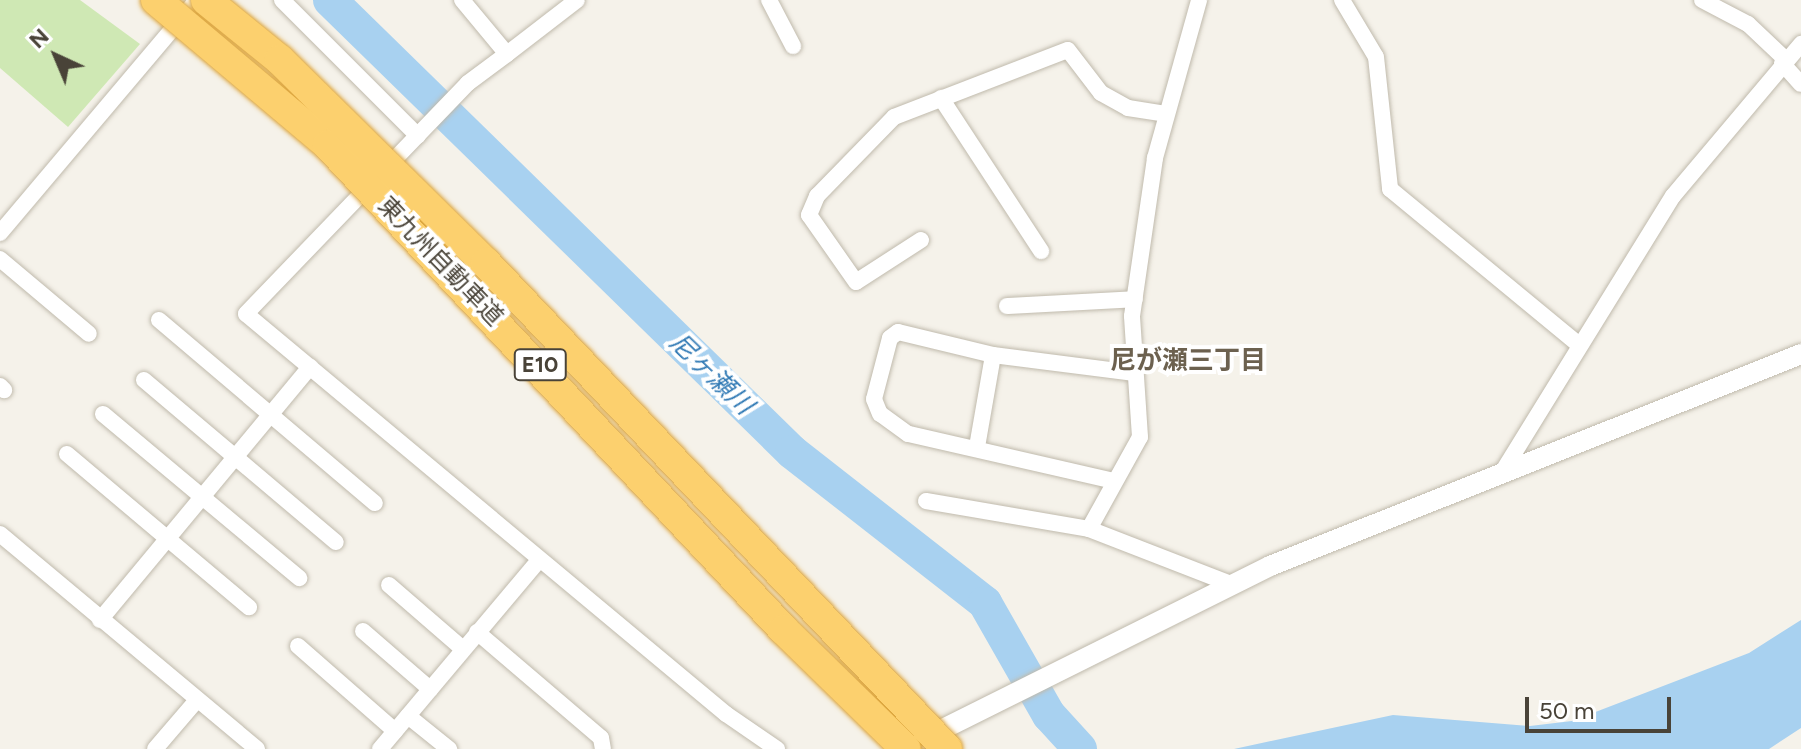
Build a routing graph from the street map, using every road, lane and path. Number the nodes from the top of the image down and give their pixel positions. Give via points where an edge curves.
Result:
1 (156, 0) edge
2 (197, 0) edge
3 (206, 0) edge
4 (282, 0) edge
5 (462, 0) edge
6 (577, 0) edge
7 (769, 0) edge
8 (1199, 0) edge
9 (1342, 0) edge
10 (1702, 0) edge
11 (1801, 44) edge
12 (793, 46) dead end
13 (507, 54) junction
14 (1783, 61) junction
15 (1801, 84) edge
16 (941, 98) junction
17 (1166, 114) junction
18 (418, 136) junction
19 (0, 233) edge
20 (921, 240) dead end
21 (1041, 251) dead end
22 (0, 259) edge
23 (1135, 299) junction
24 (1007, 306) dead end
25 (159, 320) dead end
26 (89, 334) dead end
27 (1578, 344) junction
28 (1801, 354) edge
29 (993, 355) junction
30 (310, 367) junction
31 (1133, 373) junction
32 (144, 380) dead end
33 (103, 414) dead end
34 (271, 415) junction
35 (977, 447) junction
36 (67, 454) dead end
37 (236, 457) junction
38 (1503, 471) junction
39 (1114, 481) junction
40 (202, 497) junction
41 (926, 501) dead end
42 (375, 503) dead end
43 (1089, 529) junction
44 (0, 534) edge
45 (168, 538) junction
46 (336, 542) dead end
47 (539, 560) junction
48 (299, 578) dead end
49 (1231, 584) junction
50 (389, 585) dead end
51 (249, 607) dead end
52 (100, 620) junction
53 (363, 631) dead end
54 (477, 632) junction
55 (298, 646) dead end
56 (463, 649) junction
57 (430, 689) junction
58 (197, 700) junction
59 (408, 716) junction
60 (395, 731) junction
61 (155, 749) edge
62 (257, 749) edge
63 (380, 749) edge
64 (449, 749) edge
65 (603, 749) edge
66 (777, 749) edge
67 (904, 749) edge
68 (947, 749) edge

1 - 67 highway, 東九州自動車道 / E10, bridge via 328,145
2 - 19 street
3 - 68 highway, 東九州自動車道 / E10, bridge via 280,60 486,263
4 - 18 street
5 - 13 street
6 - 13 street
7 - 12 street
8 - 17 street
9 - 27 street via 1376,57 1390,189
10 - 14 street via 1748,24
11 - 14 street
13 - 18 street
14 - 15 street
14 - 27 street via 1673,196
16 - 17 street via 1068,50 1101,93 1128,108
16 - 20 street via 883,126 809,206 856,282
16 - 21 street
17 - 23 street
18 - 30 street via 246,314
22 - 26 street
23 - 24 street
23 - 31 street
25 - 34 street
27 - 38 street
28 - 38 street
29 - 31 street
29 - 35 street
29 - 35 street via 898,332 890,338 874,399 880,414 908,434
30 - 34 street
30 - 47 street
31 - 39 street via 1140,437
32 - 37 street
33 - 40 street
34 - 37 street
34 - 42 street
35 - 39 street
36 - 45 street
37 - 40 street
37 - 46 street
38 - 49 street
39 - 43 street
40 - 45 street
40 - 48 street
41 - 43 street
43 - 49 street
44 - 52 street
45 - 51 street
45 - 52 street
47 - 54 street
47 - 66 street
49 - 67 street
50 - 56 street
52 - 58 street
53 - 57 street
54 - 56 street
54 - 65 street via 601,738
55 - 60 street
56 - 57 street
57 - 59 street
58 - 61 street
58 - 62 street
59 - 60 street
59 - 64 street
60 - 63 street

